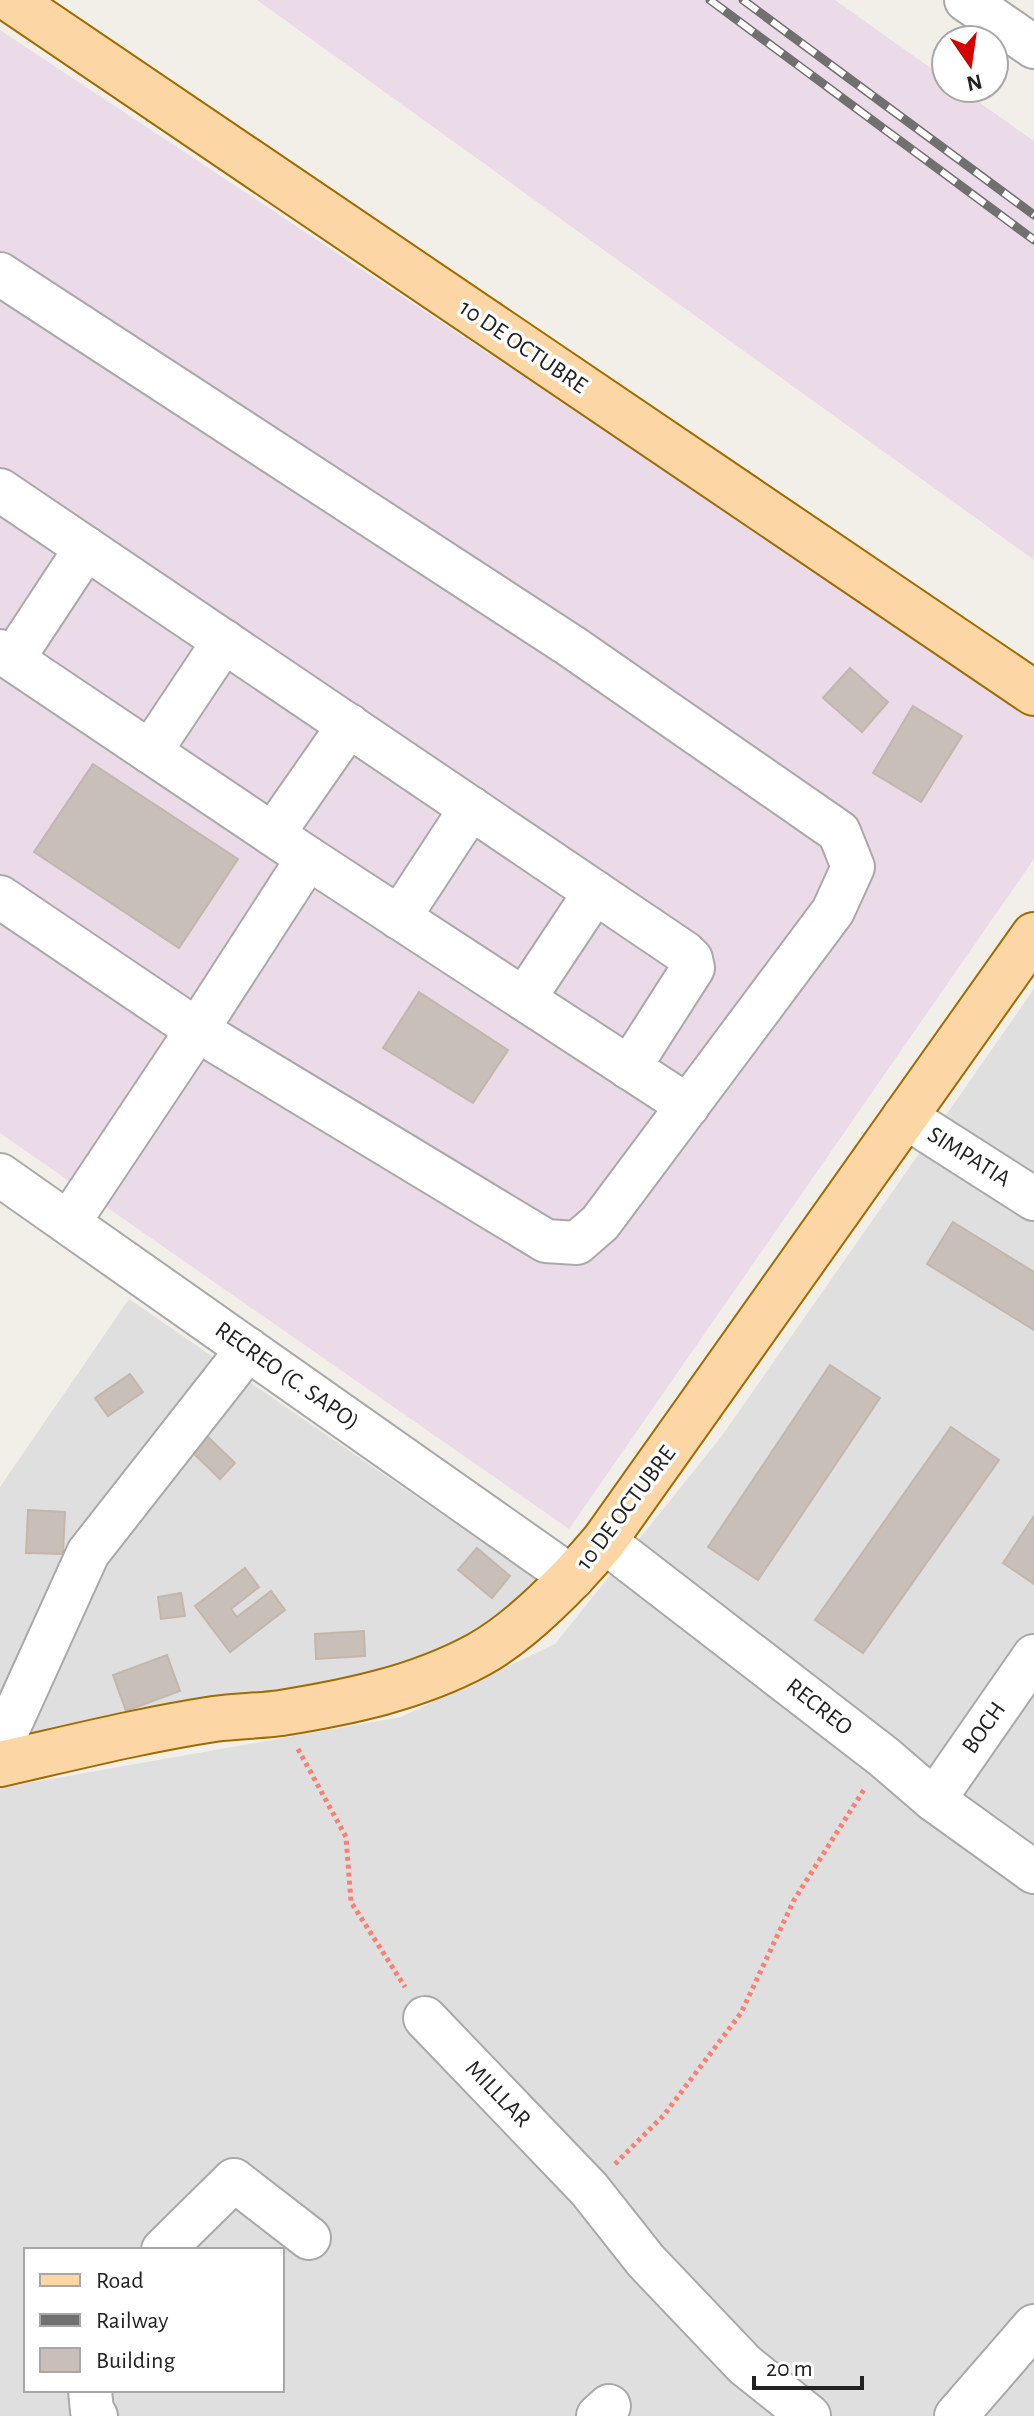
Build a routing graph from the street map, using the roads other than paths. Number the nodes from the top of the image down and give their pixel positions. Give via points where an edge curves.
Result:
1 (11, 0) edge
2 (966, 0) edge
3 (1034, 47) edge
4 (0, 274) edge
5 (0, 490) edge
6 (86, 548) junction
7 (224, 641) junction
8 (6, 655) edge
9 (1034, 693) edge
10 (349, 725) junction
11 (150, 752) junction
12 (471, 808) junction
13 (273, 834) junction
14 (308, 858) junction
15 (595, 892) junction
16 (0, 897) edge
17 (399, 918) junction
18 (1033, 938) edge
19 (524, 999) junction
20 (197, 1030) junction
21 (629, 1068) junction
22 (688, 1106) junction
23 (904, 1116) junction
24 (0, 1175) edge
25 (1034, 1199) edge
26 (69, 1222) junction
27 (248, 1349) junction
28 (604, 1541) junction
29 (573, 1578) junction
30 (1034, 1656) edge
31 (0, 1747) edge
32 (0, 1764) edge
33 (934, 1800) junction
34 (1034, 1872) edge
35 (425, 2018) road end
36 (309, 2238) dead end
37 (165, 2248) edge
38 (1034, 2326) edge
39 (809, 2416) edge
40 (956, 2416) edge

1 - 9 main road, 10 DE OCTUBRE
2 - 3 street
4 - 22 street via 571,646 839,832 853,867 833,911
5 - 6 street
6 - 7 street
6 - 8 street
7 - 10 street
7 - 11 street
8 - 11 street
10 - 12 street
10 - 13 street
11 - 13 street
12 - 15 street
12 - 17 street
13 - 14 street
14 - 17 street
14 - 20 street
15 - 19 street
15 - 21 street via 691,959 693,968
16 - 20 street
17 - 19 street
18 - 23 main road, 10 DE OCTUBRE
19 - 21 street
20 - 22 street via 546,1241 577,1243 600,1223
20 - 26 street
21 - 22 street
23 - 25 street, SIMPATIA
23 - 28 main road, 10 DE OCTUBRE
24 - 26 street, RECREO (C. SAPO)
26 - 27 street, RECREO (C. SAPO)
27 - 29 street, RECREO (C. SAPO)
27 - 31 street via 88,1553
28 - 29 main road, 10 DE OCTUBRE
28 - 33 street, RECREO
29 - 32 main road, 10 DE OCTUBRE via 481,1653 397,1688
30 - 33 street, BOCH
33 - 34 street, RECREO
35 - 39 street, MILLLAR via 589,2189 646,2261 745,2365
36 - 37 street via 234,2180
38 - 40 street

